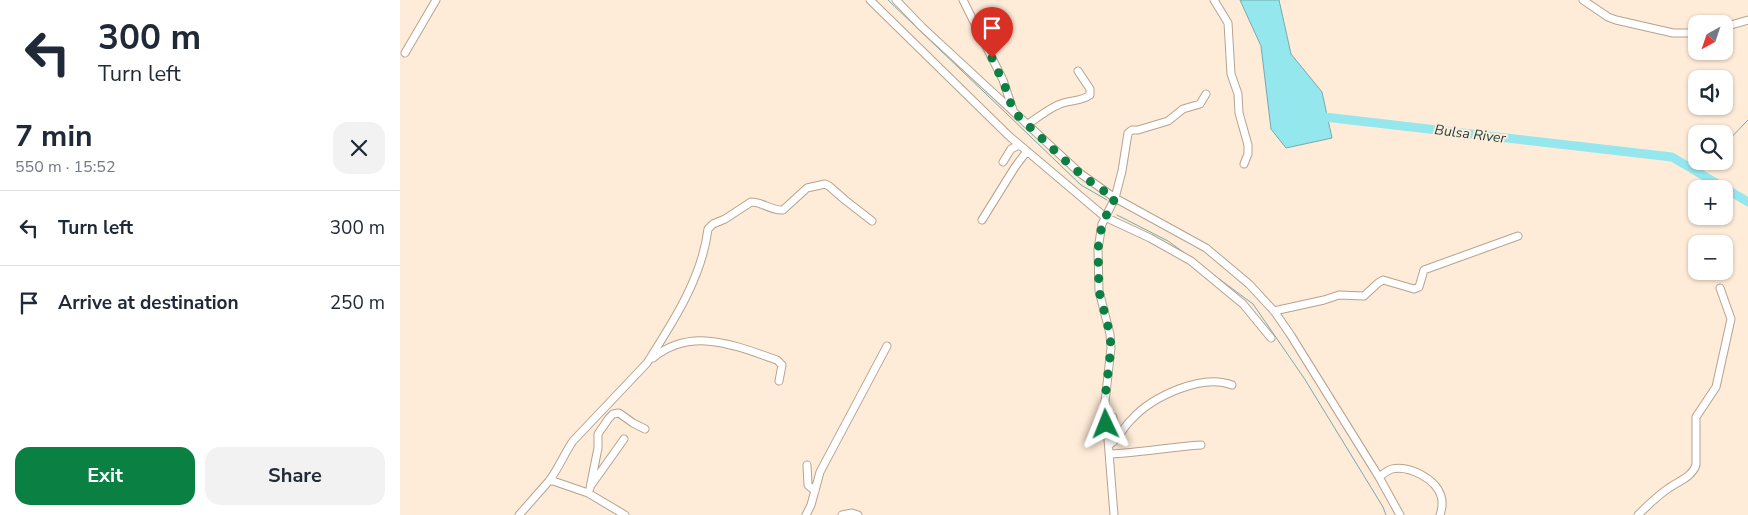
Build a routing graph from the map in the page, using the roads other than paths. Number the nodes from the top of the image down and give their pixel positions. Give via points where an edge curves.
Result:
1 (436, 0) edge
2 (870, 0) edge
3 (896, 0) edge
4 (963, 0) edge
5 (1214, 0) edge
6 (1583, 0) edge
7 (1748, 20) edge
8 (1733, 24) edge
9 (1688, 33) edge
10 (405, 53) dead end
11 (1078, 71) dead end
12 (1206, 94) dead end
13 (1013, 111) junction
14 (1028, 124) junction
15 (1019, 145) junction
16 (1027, 151) junction
17 (1003, 162) dead end
18 (1244, 164) dead end
19 (1115, 198) junction
20 (1105, 217) junction
21 (982, 220) dead end
22 (872, 221) dead end
23 (1518, 236) dead end
24 (1720, 288) dead end
25 (1274, 311) junction
26 (1271, 338) dead end
27 (887, 346) dead end
28 (647, 363) junction
29 (778, 381) dead end
30 (1232, 385) dead end
31 (1113, 417) dead end
32 (645, 429) dead end
33 (624, 439) dead end
34 (1111, 444) junction
35 (1201, 445) dead end
36 (1110, 454) junction
37 (807, 465) dead end
38 (1379, 477) junction
39 (549, 481) junction
40 (589, 491) junction
41 (815, 492) junction
42 (519, 515) edge
43 (625, 515) edge
44 (806, 515) edge
45 (842, 515) edge
46 (858, 515) edge
47 (1114, 515) edge
48 (1400, 515) edge
49 (1440, 515) edge
50 (1638, 515) edge

1 - 10 street
2 - 15 street
3 - 13 street
4 - 13 street via 1000,74
5 - 18 street via 1228,23 1231,74 1248,145
6 - 9 street via 1616,20 1673,33
7 - 8 street
11 - 14 street via 1090,94 1084,99 1058,106
12 - 19 street via 1200,104 1183,109 1168,121 1128,133
13 - 14 street
14 - 19 street via 1072,167
15 - 16 street
15 - 17 street via 1011,149
16 - 20 street
16 - 21 street
19 - 20 street
19 - 25 street via 1210,252 1249,284
20 - 26 street via 1191,261 1243,304
20 - 34 street via 1098,268 1099,291 1110,334 1105,402
22 - 28 street via 825,184 807,188 783,210 751,202 711,225 696,275
23 - 25 street via 1424,270 1420,284 1414,290 1383,280 1364,296 1339,295
24 - 50 street via 1731,319 1716,386 1696,417 1694,470
25 - 38 street
27 - 41 street via 820,472
28 - 29 street via 684,341 715,341 777,360 782,365
28 - 39 street via 573,441
30 - 34 street via 1214,382 1188,385 1177,390 1132,418
31 - 34 street
32 - 40 street via 619,413 609,418 598,434
33 - 40 street
34 - 36 street
35 - 36 street
36 - 47 street
37 - 41 street via 808,485
38 - 48 street
38 - 49 street via 1391,469 1400,469 1427,478 1441,496
39 - 40 street
39 - 42 street
40 - 43 street
41 - 44 street
45 - 46 street

